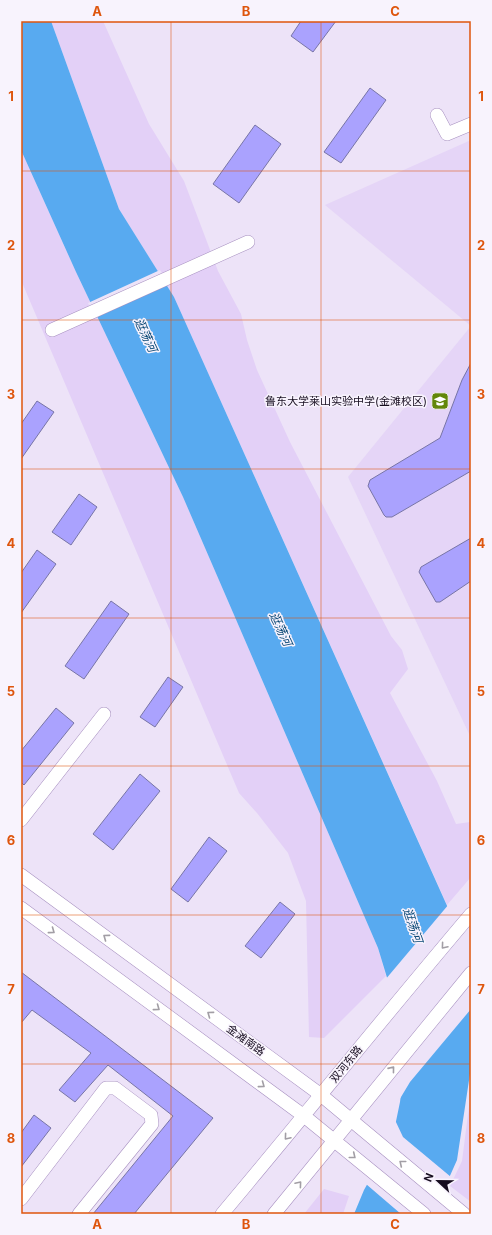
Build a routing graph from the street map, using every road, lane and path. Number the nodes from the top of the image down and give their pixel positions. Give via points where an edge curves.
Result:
1 (437, 115) dead end
2 (471, 124) edge
3 (248, 242) dead end
4 (52, 330) dead end
5 (104, 714) dead end
6 (21, 820) edge
7 (21, 875) edge
8 (21, 908) edge
9 (470, 915) edge
10 (471, 973) edge
11 (320, 1095) junction
12 (304, 1116) junction
13 (351, 1121) junction
14 (334, 1141) junction
15 (21, 1199) edge
16 (79, 1214) edge
17 (222, 1214) edge
18 (274, 1214) edge
19 (424, 1214) edge
20 (464, 1214) edge

1 - 2 street via 447,134
3 - 4 street
5 - 6 street
11 -> 7 street, 金滩南路
8 -> 12 street
9 -> 11 street, 双河东路
13 -> 10 street
11 - 12 street, 双河东路
11 - 13 street, 金滩南路
12 - 14 street
12 -> 17 street, 双河东路
13 - 14 street
20 -> 13 street, 金滩南路
18 -> 14 street
14 -> 19 street
15 - 16 street via 106,1088 114,1088 151,1114 152,1124

